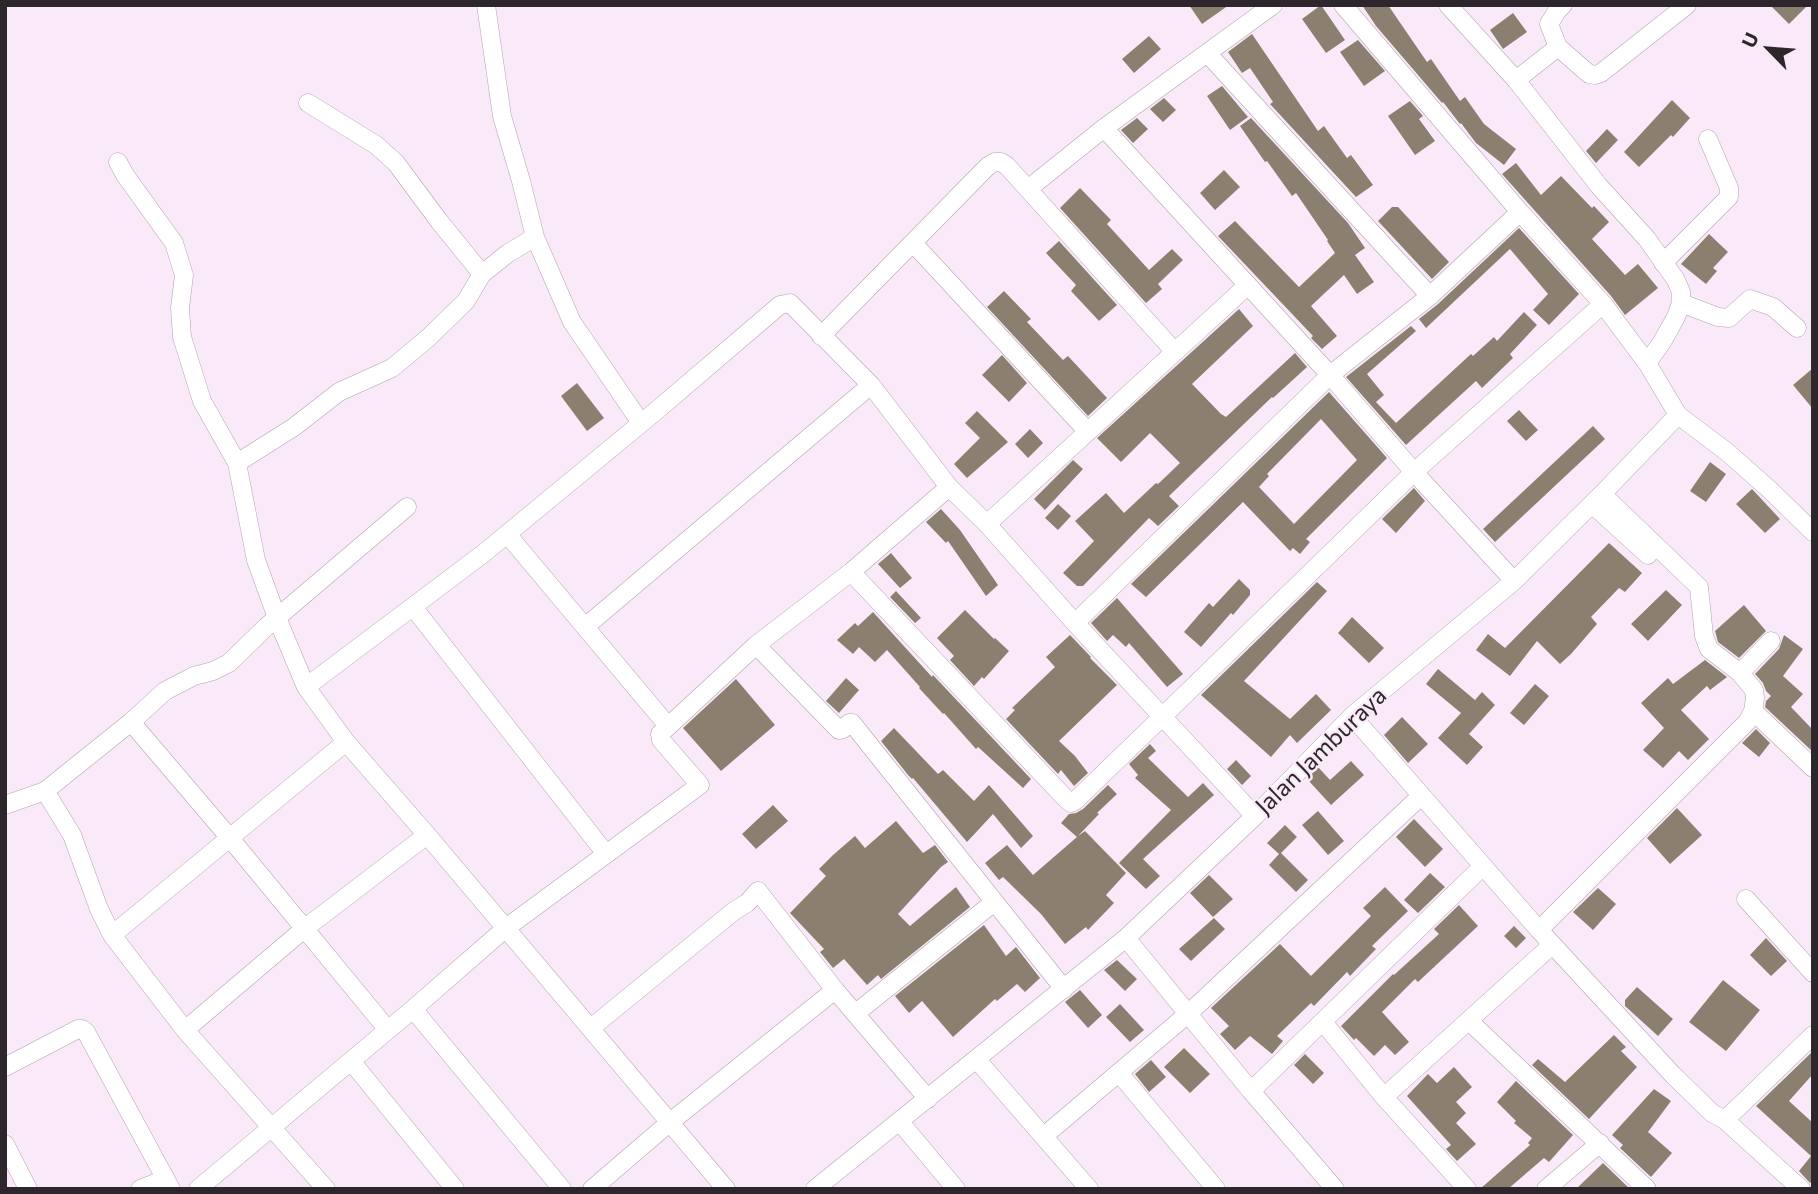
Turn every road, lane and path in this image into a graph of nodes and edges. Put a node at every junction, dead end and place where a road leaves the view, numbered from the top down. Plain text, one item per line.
1 (486, 5) edge
2 (1273, 5) edge
3 (1343, 5) edge
4 (1448, 5) edge
5 (1563, 5) edge
6 (1687, 5) edge
7 (1558, 47) junction
8 (1207, 53) junction
9 (1516, 79) junction
10 (309, 103) dead end
11 (1104, 128) junction
12 (1708, 139) dead end
13 (118, 162) dead end
14 (1028, 189) junction
15 (1520, 212) junction
16 (535, 237) junction
17 (913, 243) junction
18 (1663, 263) junction
19 (482, 274) junction
20 (1248, 285) junction
21 (1430, 296) junction
22 (1681, 303) junction
23 (1603, 304) junction
24 (1797, 328) dead end
25 (821, 336) junction
26 (1175, 352) junction
27 (1647, 363) junction
28 (1331, 375) junction
29 (871, 385) junction
30 (1678, 415) junction
31 (641, 423) junction
32 (1088, 432) junction
33 (237, 463) junction
34 (1414, 472) junction
35 (949, 487) junction
36 (1597, 499) junction
37 (407, 507) dead end
38 (987, 524) junction
39 (1813, 532) edge
40 (507, 534) junction
41 (850, 572) junction
42 (1514, 581) junction
43 (413, 607) junction
44 (277, 618) junction
45 (1075, 623) junction
46 (585, 627) junction
47 (1771, 640) dead end
48 (756, 645) junction
49 (1740, 673) junction
50 (306, 687) junction
51 (1753, 711) junction
52 (1163, 716) junction
53 (1352, 716) junction
54 (131, 722) junction
55 (668, 726) junction
56 (346, 742) junction
57 (1813, 768) edge
58 (45, 791) junction
59 (1421, 796) junction
60 (5, 805) edge
61 (1255, 816) junction
62 (427, 835) junction
63 (229, 837) junction
64 (606, 854) junction
65 (1483, 866) junction
66 (1746, 899) dead end
67 (993, 902) junction
68 (506, 928) junction
69 (304, 929) junction
70 (1539, 930) junction
71 (112, 934) junction
72 (1126, 938) junction
73 (1552, 945) junction
74 (1813, 973) edge
75 (835, 989) junction
76 (1063, 989) junction
77 (413, 1009) junction
78 (856, 1013) junction
79 (1189, 1013) junction
80 (1469, 1021) junction
81 (1323, 1023) junction
82 (591, 1028) junction
83 (186, 1030) junction
84 (388, 1030) junction
85 (1813, 1035) edge
86 (977, 1060) junction
87 (351, 1061) junction
88 (5, 1067) edge
89 (1119, 1073) junction
90 (1251, 1091) junction
91 (1384, 1097) junction
92 (928, 1099) junction
93 (1725, 1120) junction
94 (900, 1122) junction
95 (669, 1123) junction
96 (272, 1126) junction
97 (1044, 1136) junction
98 (1600, 1143) junction
99 (5, 1144) edge
100 (168, 1184) edge
101 (818, 1188) edge
102 (28, 1189) edge
103 (140, 1189) edge
104 (198, 1189) edge
105 (326, 1189) edge
106 (455, 1189) edge
107 (562, 1189) edge
108 (592, 1189) edge
109 (726, 1189) edge
110 (956, 1189) edge
111 (1089, 1189) edge
112 (1216, 1189) edge
113 (1335, 1189) edge
114 (1467, 1189) edge
115 (1546, 1189) edge
116 (1647, 1189) edge
117 (1801, 1189) edge

1 - 16 street
2 - 8 street
3 - 15 street
4 - 9 street
5 - 7 street
6 - 7 street
7 - 9 street
8 - 11 street
8 - 21 street
9 - 18 street
10 - 19 street
11 - 14 street
11 - 20 street
12 - 18 street
13 - 33 street
14 - 17 street
14 - 26 street
15 - 21 street
15 - 23 street
16 - 19 street
16 - 31 street
17 - 25 street
17 - 32 street
18 - 22 street
19 - 33 street
20 - 26 street
20 - 28 street
21 - 28 street
22 - 24 street
22 - 27 street
23 - 27 street
23 - 34 street
25 - 29 street
25 - 31 street
26 - 32 street
27 - 30 street
28 - 34 street
28 - 45 street
29 - 35 street
29 - 46 street
30 - 36 street, Jalan Jamburaya
30 - 39 street
31 - 40 street
32 - 38 street
33 - 44 street
34 - 42 street
34 - 52 street
35 - 38 street
35 - 41 street
36 - 42 street, Jalan Jamburaya
36 - 49 street
37 - 44 street
38 - 45 street
40 - 43 street
40 - 46 street
41 - 48 street
41 - 52 street
42 - 53 street, Jalan Jamburaya
43 - 50 street
43 - 64 street
44 - 50 street
44 - 54 street
45 - 52 street
46 - 55 street
47 - 49 street
48 - 55 street
48 - 67 street
49 - 51 street
50 - 56 street
51 - 57 street
51 - 70 street
52 - 61 street
53 - 59 street
53 - 61 street, Jalan Jamburaya
54 - 58 street
54 - 63 street
55 - 64 street
56 - 62 street
56 - 63 street
58 - 60 street
58 - 71 street
59 - 65 street
59 - 79 street
61 - 72 street, Jalan Jamburaya
62 - 68 street
62 - 69 street
63 - 69 street
63 - 71 street
64 - 68 street
65 - 70 street
65 - 81 street
66 - 74 street
67 - 76 street
67 - 78 street
68 - 77 street
68 - 82 street
69 - 83 street
69 - 84 street
70 - 73 street
71 - 83 street
72 - 76 street, Jalan Jamburaya
72 - 79 street
73 - 80 street
73 - 93 street
75 - 78 street
75 - 82 street
75 - 95 street
76 - 86 street, Jalan Jamburaya
77 - 84 street
77 - 107 street
78 - 92 street
79 - 89 street
79 - 90 street
80 - 91 street
80 - 98 street
81 - 90 street
81 - 91 street
82 - 95 street
83 - 96 street
84 - 87 street
85 - 93 street
86 - 92 street, Jalan Jamburaya
86 - 97 street
87 - 96 street
87 - 106 street
88 - 100 street
89 - 97 street
89 - 112 street
90 - 113 street
91 - 114 street
92 - 94 street, Jalan Jamburaya
93 - 117 street
94 - 101 street, Jalan Jamburaya
94 - 110 street
95 - 108 street
95 - 109 street
96 - 104 street
96 - 105 street
97 - 111 street
98 - 115 street
98 - 116 street
99 - 102 street
100 - 103 street

